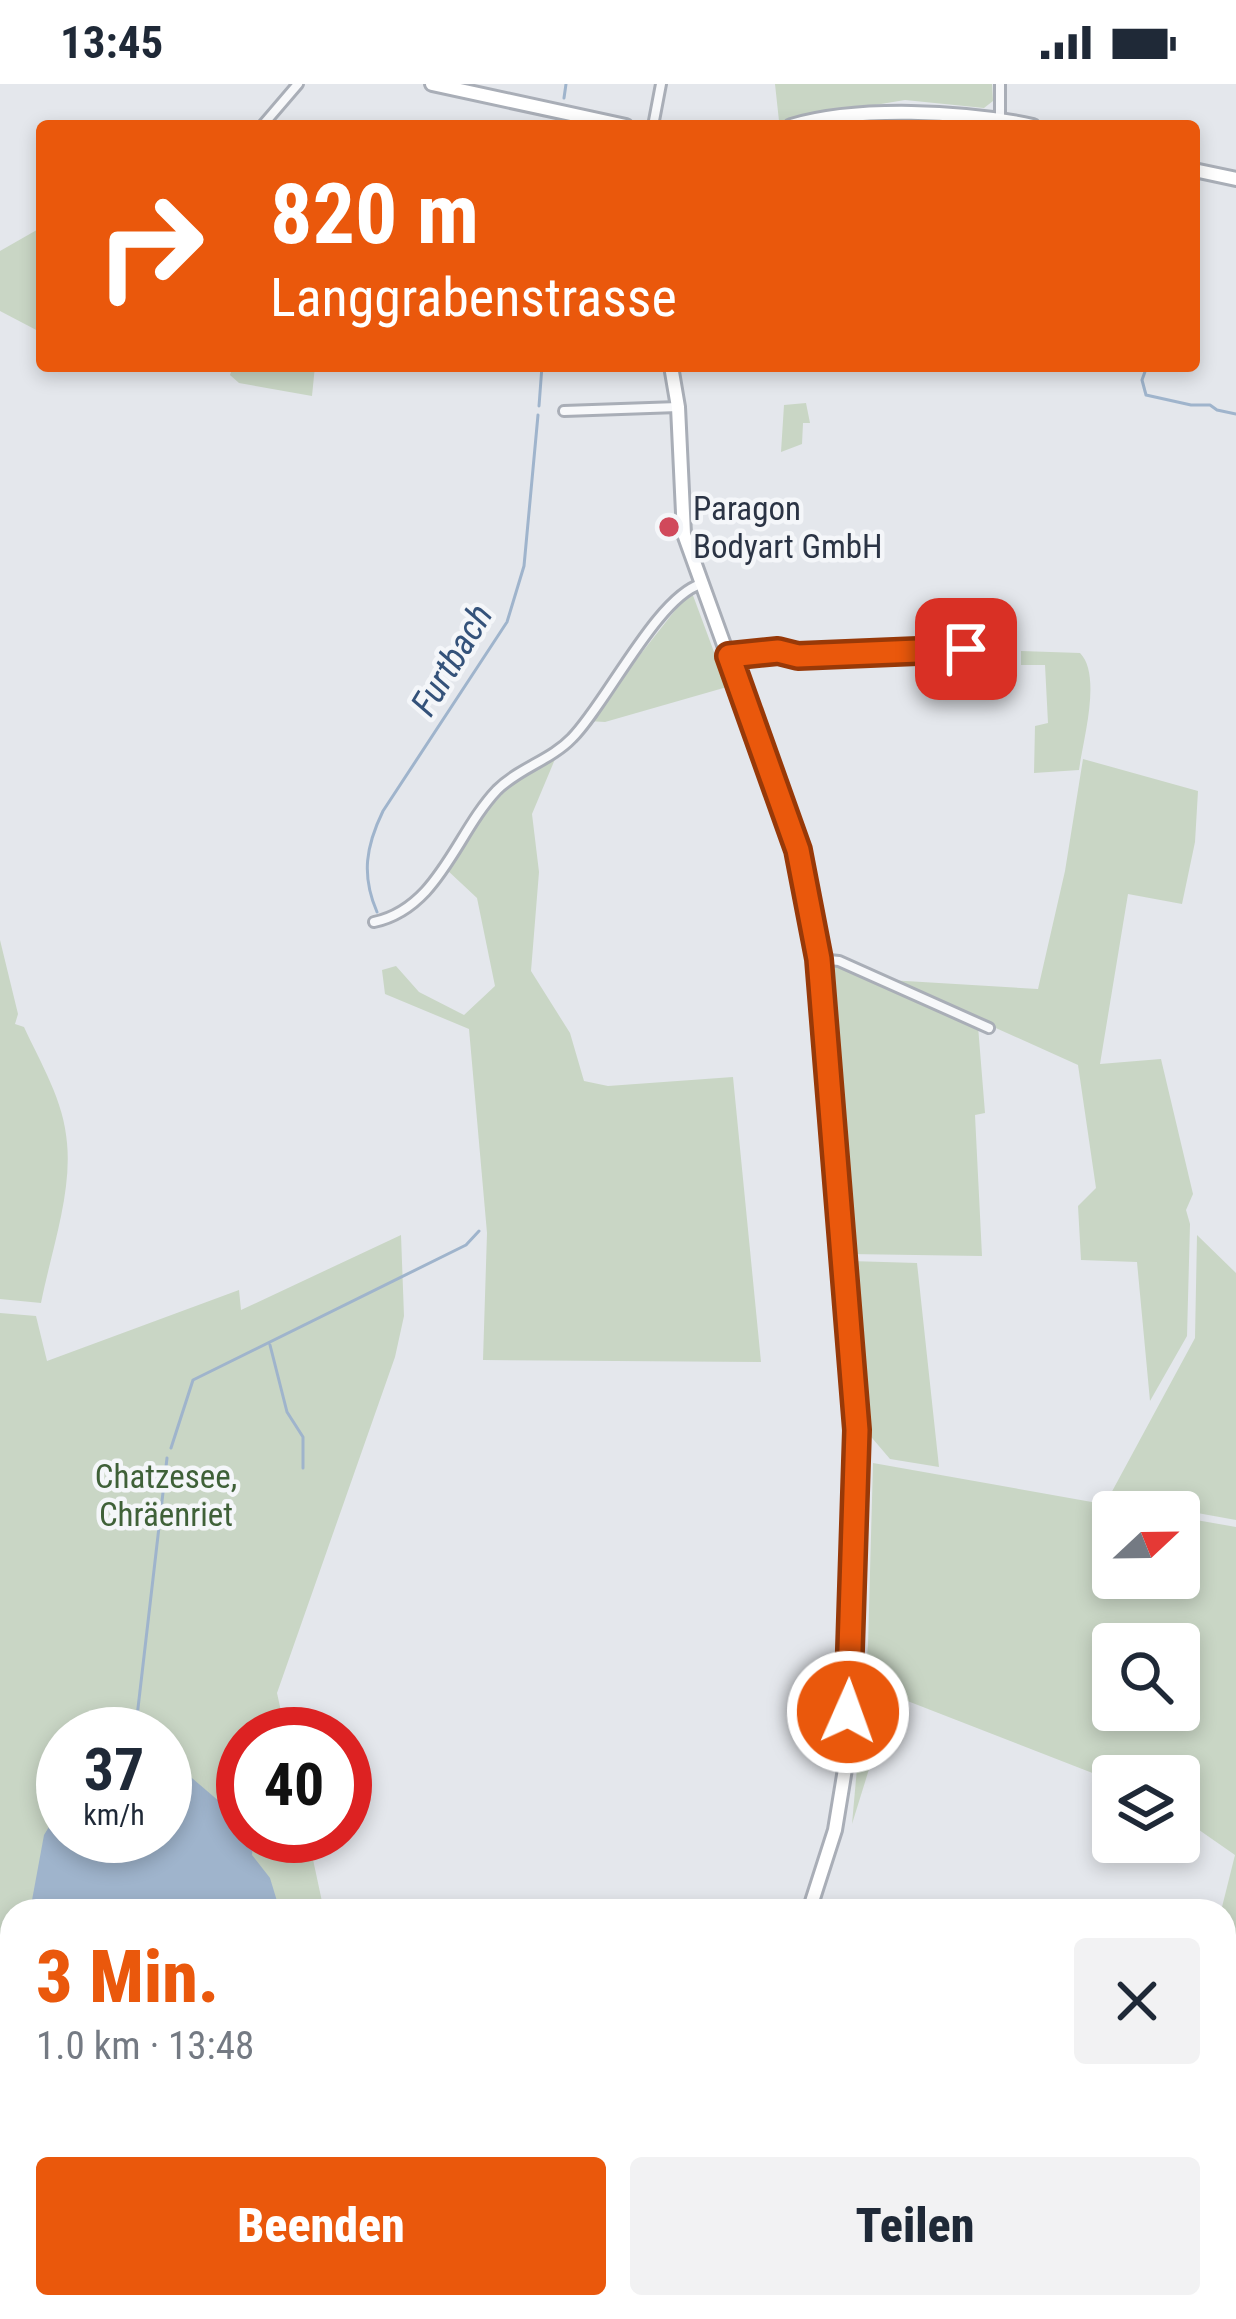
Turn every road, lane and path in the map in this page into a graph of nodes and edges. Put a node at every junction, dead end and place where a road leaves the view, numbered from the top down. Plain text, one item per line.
1 (298, 84) edge
2 (432, 84) edge
3 (661, 84) edge
4 (1000, 84) edge
5 (1000, 119) junction
6 (267, 120) edge
7 (598, 120) edge
8 (654, 120) edge
9 (811, 120) edge
10 (1005, 120) edge
11 (1200, 171) edge
12 (1236, 179) edge
13 (672, 372) edge
14 (678, 407) junction
15 (564, 411) dead end
16 (701, 584) junction
17 (966, 649) dead end
18 (729, 656) junction
19 (374, 922) dead end
20 (819, 959) junction
21 (989, 1028) dead end
22 (813, 1899) edge

1 - 6 street
2 - 7 street
3 - 8 street
4 - 5 street
5 - 9 street
5 - 10 street
11 - 12 street
13 - 14 street
14 - 15 street
14 - 16 street
16 - 18 street
16 - 19 street
17 - 18 street
18 - 20 street
20 - 21 street
20 - 22 street

